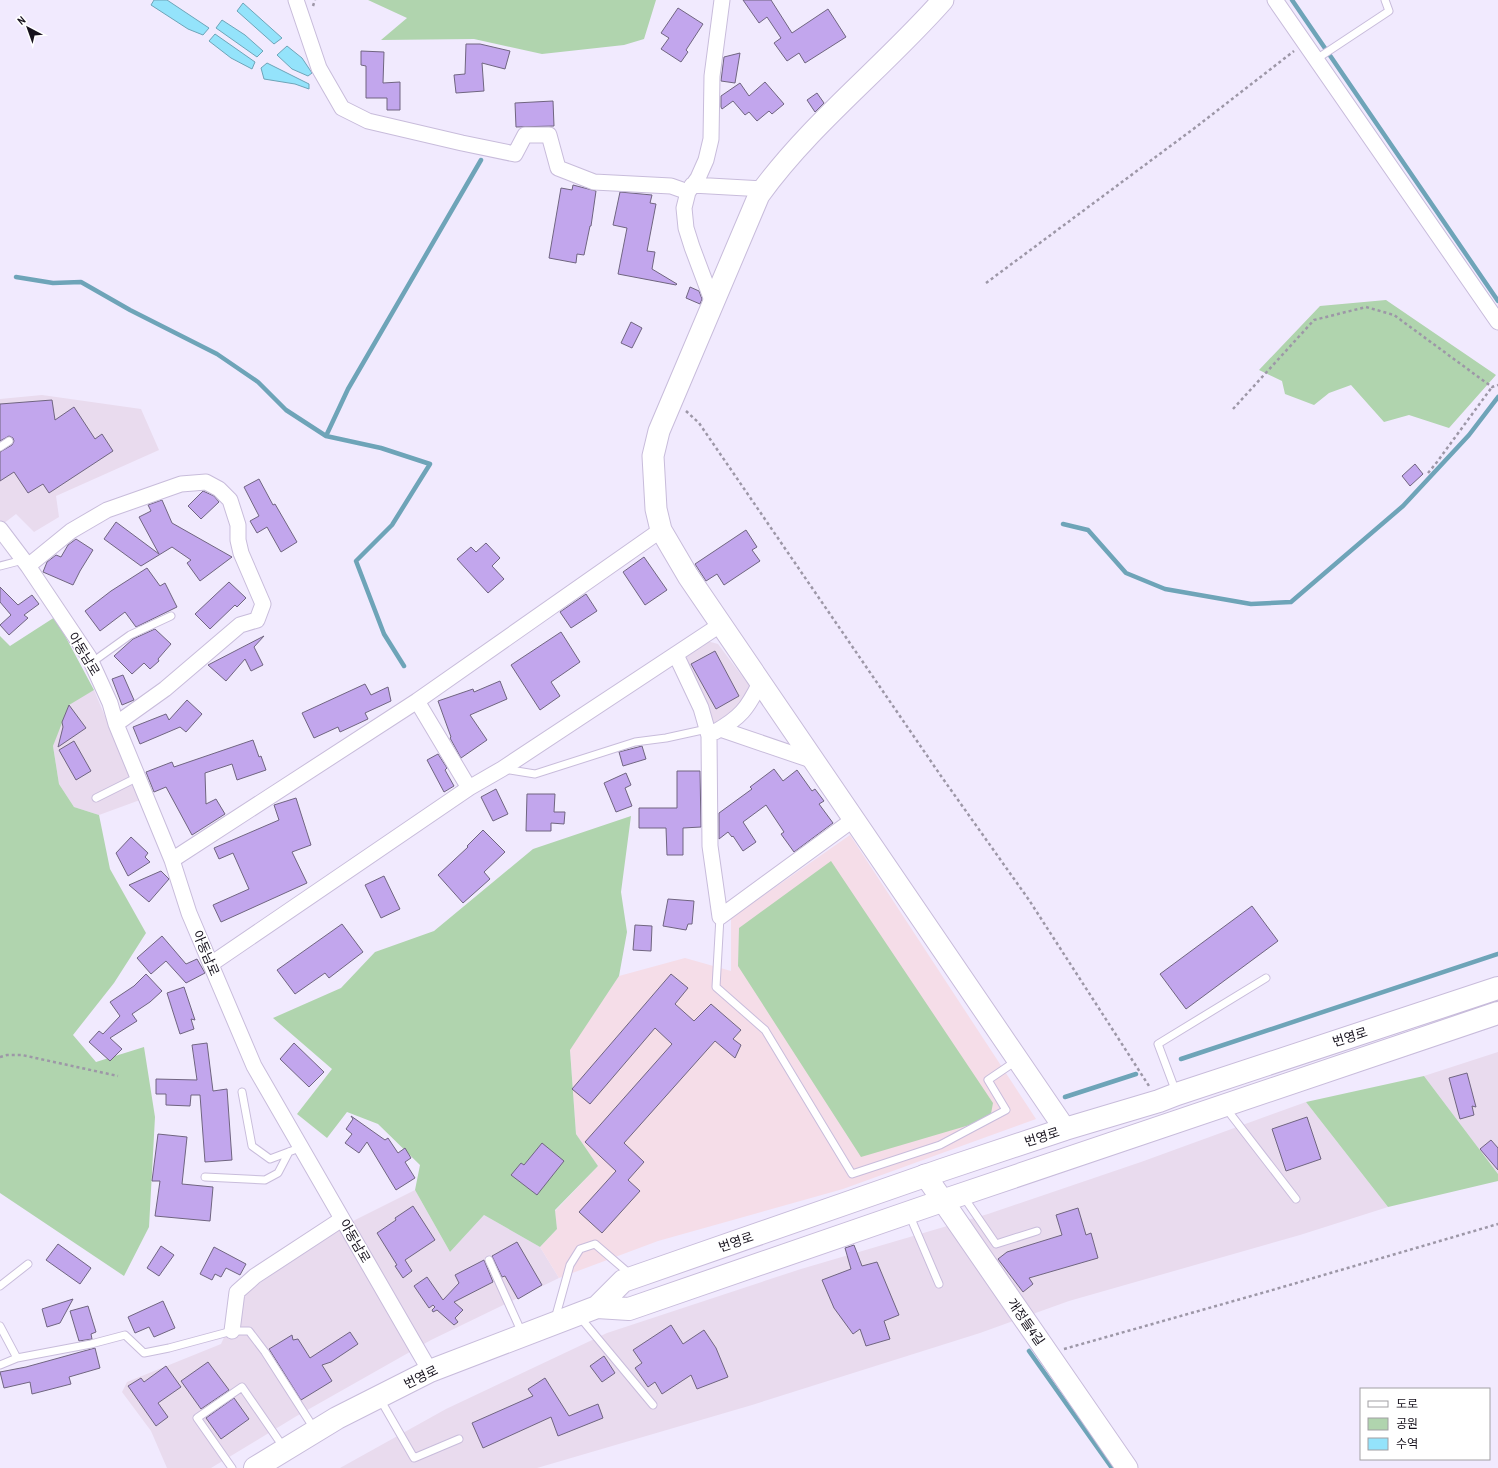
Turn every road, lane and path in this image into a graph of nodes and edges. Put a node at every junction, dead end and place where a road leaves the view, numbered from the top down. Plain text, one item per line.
1 (296, 0) edge
2 (722, 0) edge
3 (943, 0) edge
4 (1275, 0) edge
5 (1385, 0) edge
6 (1304, 43) junction
7 (1319, 58) junction
8 (690, 189) junction
9 (764, 189) junction
10 (986, 283) dead end
11 (713, 303) junction
12 (1498, 322) edge
13 (1498, 385) edge
14 (1492, 387) junction
15 (673, 399) junction
16 (1232, 409) dead end
17 (9, 441) dead end
18 (0, 447) edge
19 (1428, 473) dead end
20 (0, 530) edge
21 (661, 530) junction
22 (25, 563) junction
23 (0, 566) edge
24 (172, 616) dead end
25 (720, 625) junction
26 (676, 655) junction
27 (91, 663) junction
28 (760, 683) junction
29 (417, 701) junction
30 (116, 724) junction
31 (712, 731) junction
32 (814, 761) junction
33 (502, 769) junction
34 (138, 778) junction
35 (469, 788) junction
36 (96, 798) dead end
37 (854, 819) junction
38 (172, 860) junction
39 (720, 917) junction
40 (211, 964) junction
41 (1266, 978) dead end
42 (1498, 988) edge
43 (1498, 1013) edge
44 (0, 1057) edge
45 (1018, 1060) junction
46 (118, 1076) dead end
47 (242, 1092) dead end
48 (1168, 1098) junction
49 (1223, 1106) junction
50 (1065, 1129) junction
51 (295, 1150) junction
52 (925, 1175) junction
53 (205, 1177) dead end
54 (952, 1197) junction
55 (1296, 1199) dead end
56 (908, 1212) junction
57 (342, 1219) junction
58 (1498, 1224) edge
59 (1037, 1231) dead end
60 (489, 1260) dead end
61 (28, 1264) dead end
62 (633, 1277) junction
63 (939, 1284) dead end
64 (0, 1286) edge
65 (587, 1310) junction
66 (554, 1323) junction
67 (0, 1326) edge
68 (232, 1331) junction
69 (523, 1335) junction
70 (1048, 1353) junction
71 (17, 1358) junction
72 (0, 1365) edge
73 (430, 1371) junction
74 (379, 1397) junction
75 (653, 1406) dead end
76 (315, 1431) junction
77 (459, 1439) dead end
78 (285, 1450) junction
79 (232, 1468) edge
80 (255, 1468) edge
81 (1126, 1468) edge

1 - 8 street
2 - 8 street
3 - 9 street
4 - 6 street
5 - 7 lane
6 - 7 street
6 - 10 path
7 - 12 street
8 - 9 street
8 - 11 street
9 - 11 street
11 - 15 street
13 - 14 path
14 - 16 path
14 - 19 path
15 - 21 street
15 - 48 path
17 - 18 lane
20 - 22 street, 아동남로
21 - 25 street
21 - 29 street
22 - 23 lane
22 - 27 street, 아동남로
22 - 30 street
24 - 27 lane
25 - 26 street
25 - 28 street
26 - 31 street
26 - 33 street
27 - 30 street, 아동남로
28 - 31 street
28 - 32 street
29 - 35 street
29 - 38 street
30 - 34 street, 아동남로
31 - 32 street
31 - 33 lane
31 - 39 street
32 - 37 street
33 - 35 street
34 - 36 lane
34 - 38 street, 아동남로
35 - 40 street
37 - 39 street
37 - 45 street
38 - 40 street, 아동남로
39 - 45 lane
40 - 51 street, 아동남로
41 - 48 lane
42 - 48 main road, 번영로
43 - 49 main road, 번영로
44 - 46 path
45 - 50 street
47 - 51 lane
48 - 50 main road, 번영로
49 - 54 main road, 번영로
49 - 55 lane
50 - 52 main road, 번영로
51 - 53 lane
51 - 57 street, 아동남로
52 - 54 street, 개정들4길
52 - 62 main road, 번영로
54 - 56 main road, 번영로
54 - 59 lane
54 - 70 street, 개정들4길
56 - 63 lane
56 - 65 main road, 번영로
57 - 68 street
57 - 73 street, 아동남로
58 - 70 path
60 - 69 lane
61 - 64 lane
62 - 65 main road, 번영로
62 - 66 lane
65 - 66 main road, 번영로
65 - 75 lane
66 - 69 main road, 번영로
67 - 71 lane
68 - 71 lane
68 - 76 lane
69 - 73 main road, 번영로
70 - 81 street, 개정들4길
71 - 72 lane
73 - 74 main road, 번영로
74 - 76 main road, 번영로
74 - 77 lane
76 - 78 main road, 번영로
78 - 79 lane
78 - 80 main road, 번영로

